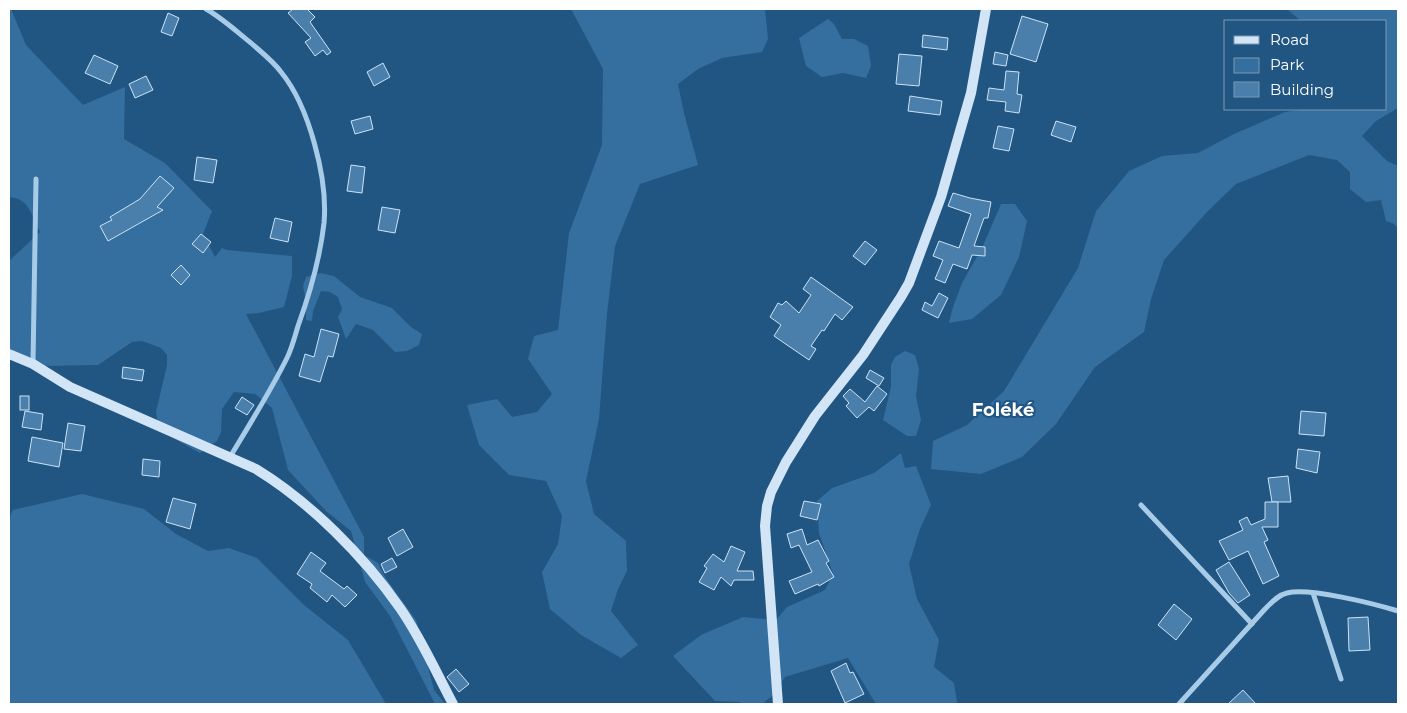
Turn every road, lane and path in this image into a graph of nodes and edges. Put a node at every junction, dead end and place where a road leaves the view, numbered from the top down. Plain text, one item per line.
1 (206, 9) edge
2 (986, 9) edge
3 (36, 179) dead end
4 (9, 354) edge
5 (33, 364) junction
6 (230, 457) junction
7 (1141, 506) dead end
8 (1313, 593) junction
9 (1398, 611) edge
10 (1252, 624) junction
11 (1341, 679) dead end
12 (453, 704) edge
13 (778, 704) edge
14 (1179, 704) edge

1 - 6 street
2 - 13 street
3 - 5 street
4 - 5 street
5 - 6 street
6 - 12 street
7 - 10 street
8 - 9 street
8 - 10 street
8 - 11 street
10 - 14 street

